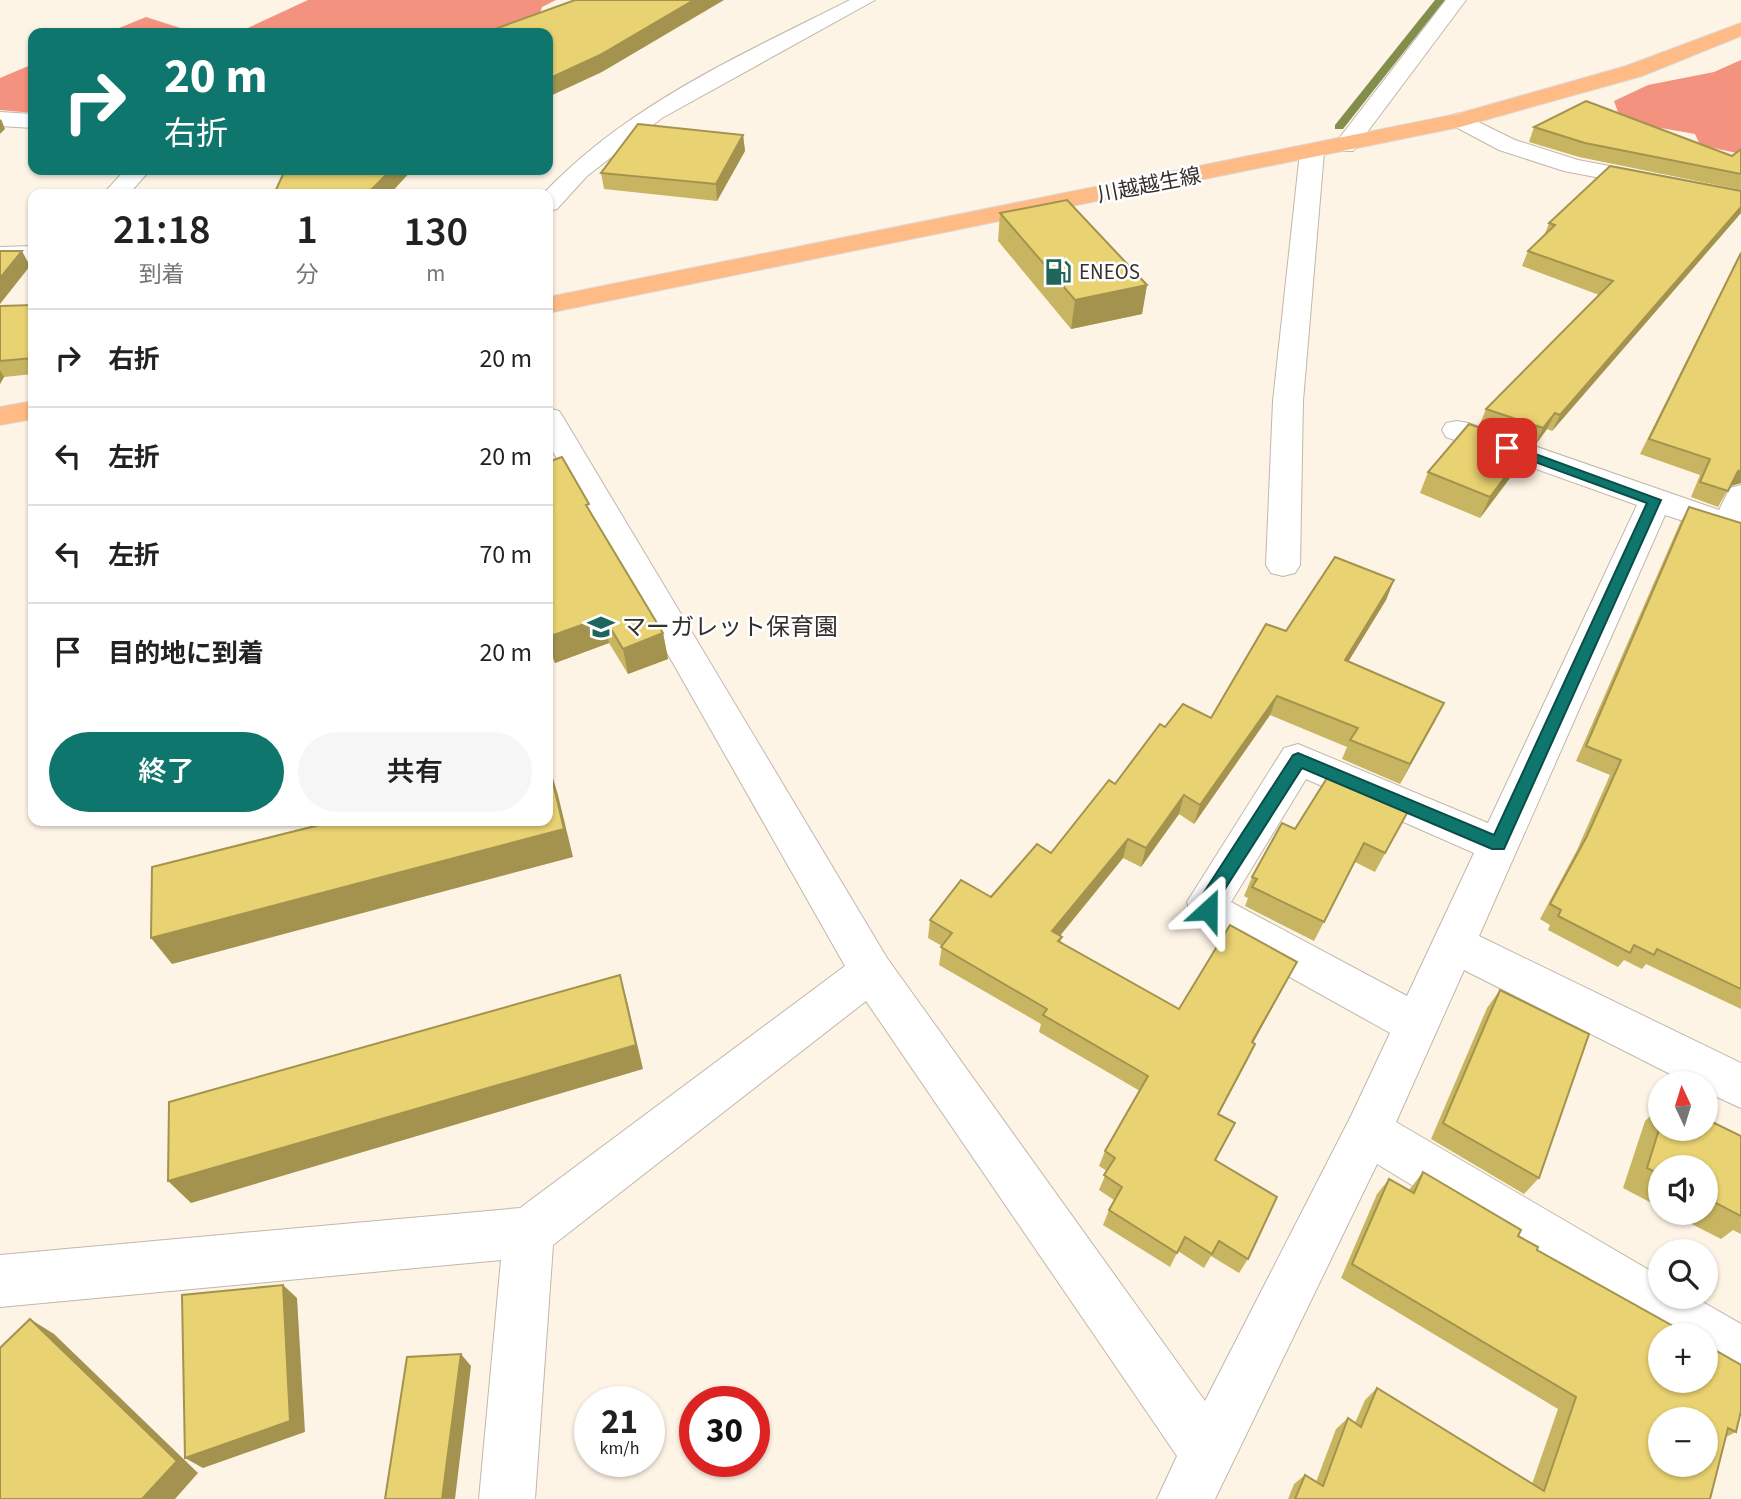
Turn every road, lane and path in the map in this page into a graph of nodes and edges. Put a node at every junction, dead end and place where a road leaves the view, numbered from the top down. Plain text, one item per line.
1 (865, 0) edge
2 (1456, 0) edge
3 (1741, 29) edge
4 (0, 118) edge
5 (1460, 120) junction
6 (28, 121) edge
7 (1345, 145) junction
8 (1312, 152) junction
9 (133, 175) edge
10 (120, 189) edge
11 (553, 198) edge
12 (1741, 198) edge
13 (28, 254) edge
14 (0, 255) edge
15 (553, 305) edge
16 (28, 411) edge
17 (0, 416) edge
18 (553, 426) edge
19 (1457, 430) dead end
20 (1655, 500) junction
21 (1737, 516) edge
22 (1283, 565) dead end
23 (1498, 845) junction
24 (1454, 944) junction
25 (871, 972) junction
26 (1416, 1024) junction
27 (1741, 1086) edge
28 (1368, 1132) junction
29 (529, 1232) junction
30 (9, 1288) edge
31 (1741, 1354) edge
32 (1207, 1452) junction
33 (507, 1499) edge
34 (1185, 1499) edge

1 - 11 street
2 - 7 street
3 - 5 main road, 川越越生線
4 - 6 street
5 - 7 main road, 川越越生線
5 - 12 street
7 - 8 main road, 川越越生線
8 - 15 main road, 川越越生線
8 - 22 street
9 - 10 street
13 - 14 street
16 - 17 main road
18 - 25 street
19 - 20 street
20 - 21 street
20 - 23 street
23 - 24 street
23 - 26 street
24 - 26 street
24 - 27 street
25 - 29 street
25 - 32 street
26 - 28 street
28 - 31 street
28 - 32 street
29 - 30 street
29 - 33 street
32 - 34 street

